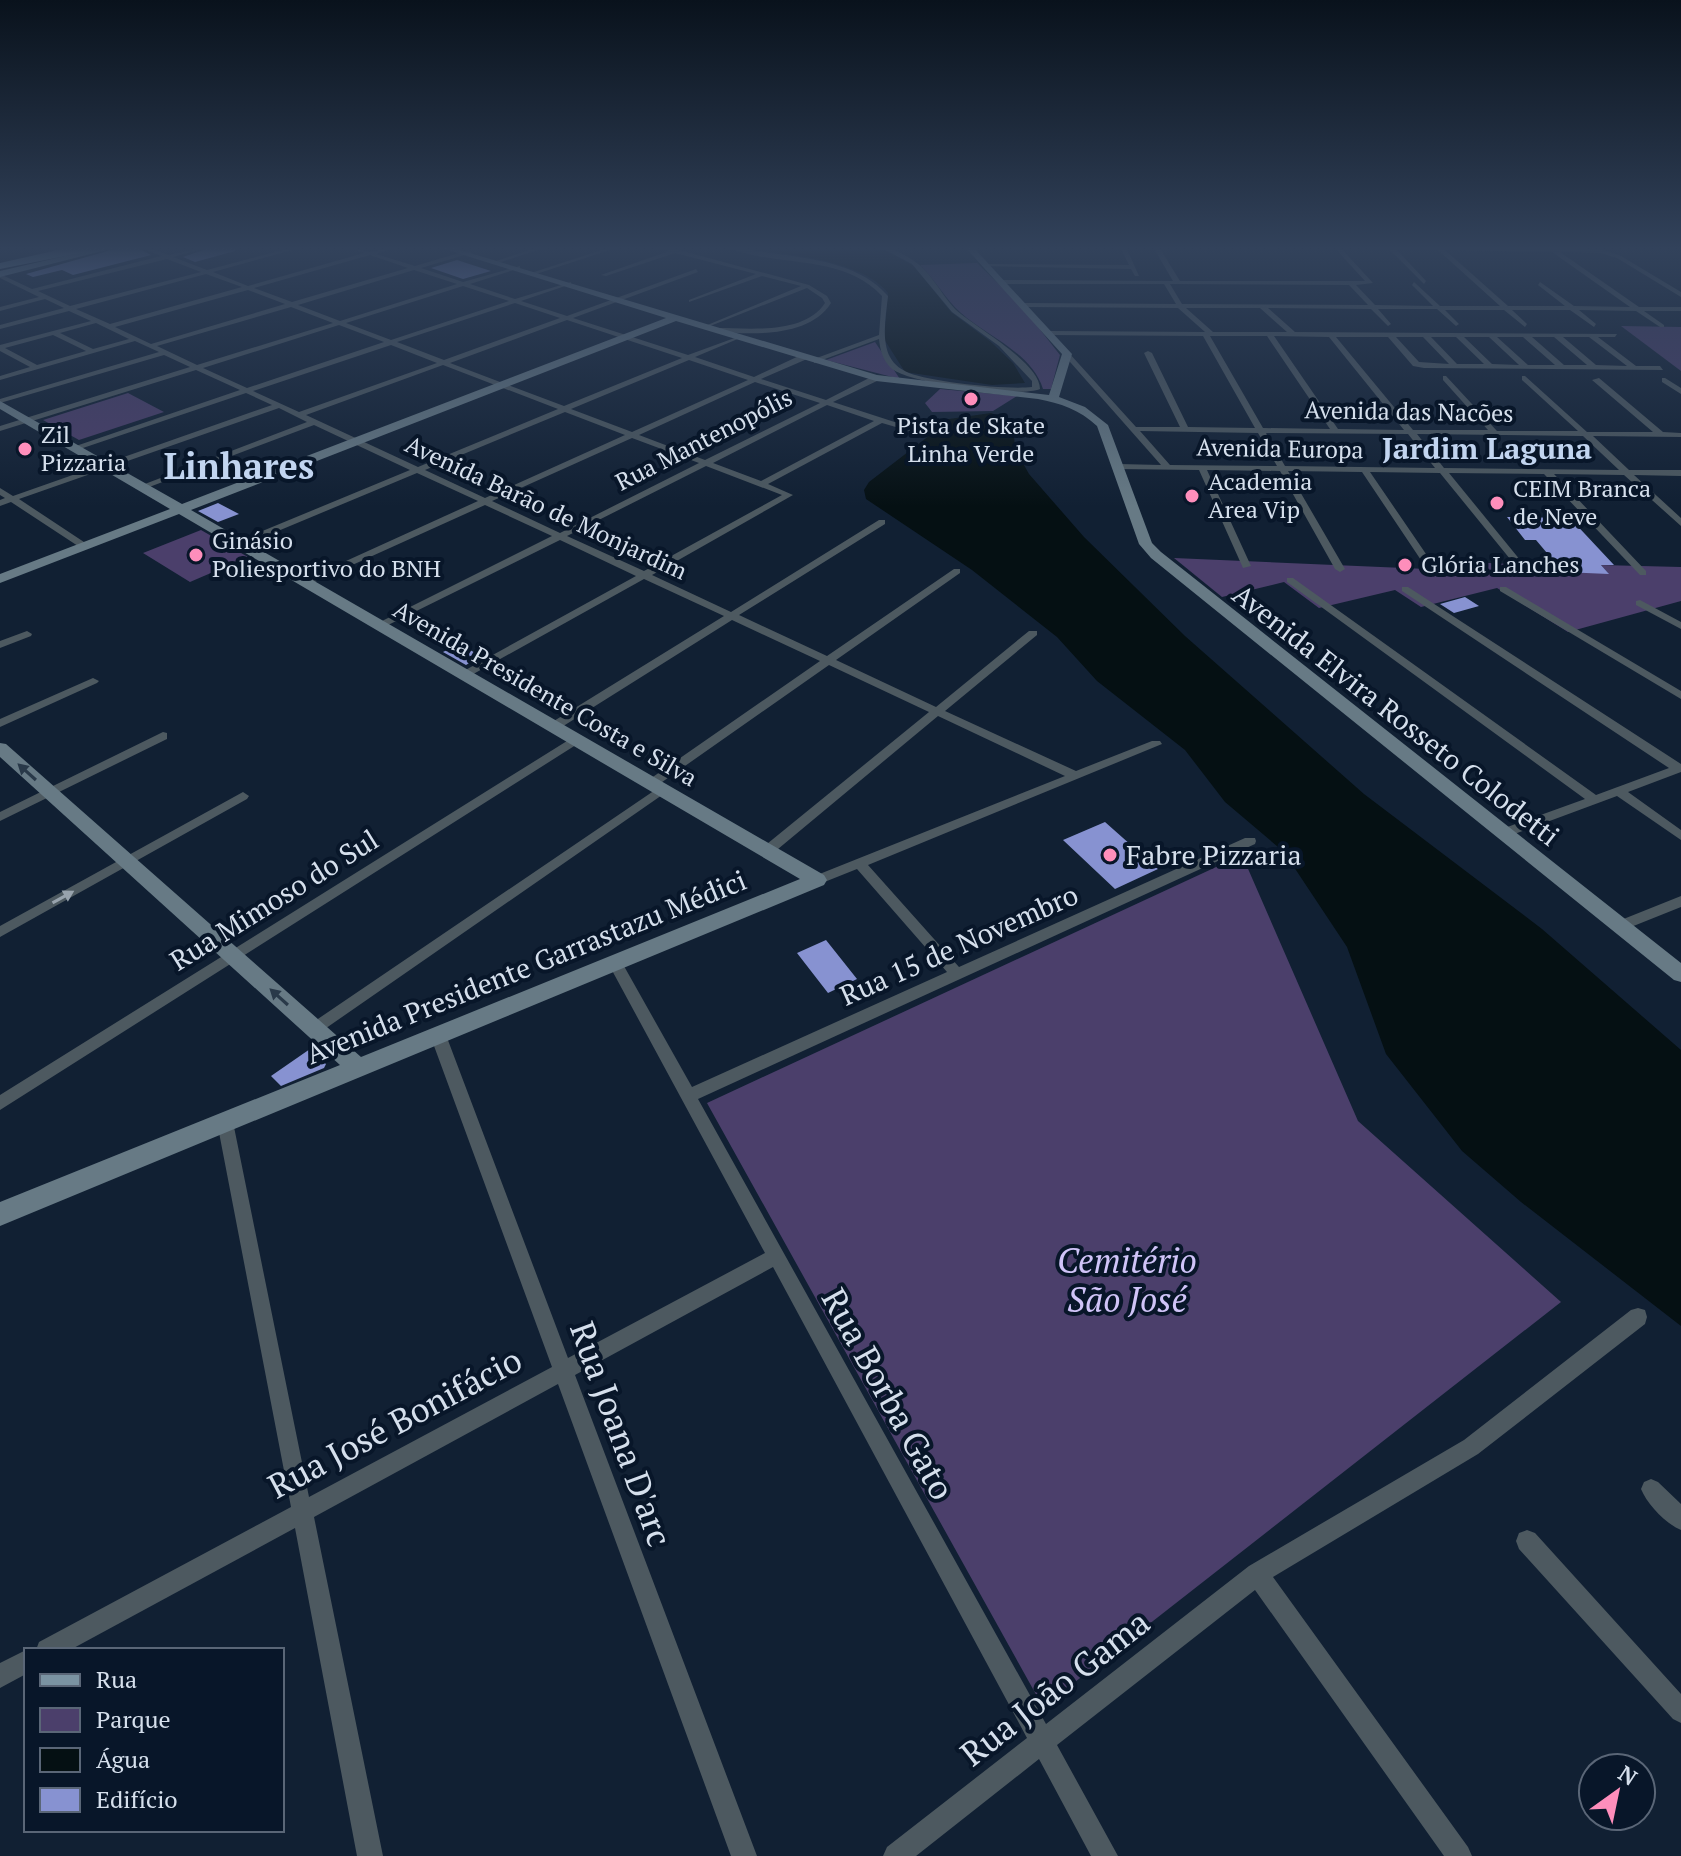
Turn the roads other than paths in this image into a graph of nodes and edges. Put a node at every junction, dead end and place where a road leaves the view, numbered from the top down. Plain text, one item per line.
1 (1049, 333) edge
2 (52, 334) edge
3 (55, 334) edge
4 (123, 334) edge
5 (193, 334) edge
6 (305, 334) edge
7 (368, 334) edge
8 (416, 334) edge
9 (524, 334) edge
10 (615, 334) edge
11 (634, 334) edge
12 (727, 334) edge
13 (879, 334) edge
14 (985, 334) edge
15 (1178, 334) edge
16 (1208, 334) junction
17 (1269, 334) junction
18 (1424, 334) junction
19 (1457, 334) junction
20 (1490, 334) junction
21 (1524, 334) junction
22 (1294, 335) joint
23 (1331, 335) junction
24 (1358, 335) joint
25 (1390, 335) junction
26 (1556, 335) junction
27 (1591, 335) junction
28 (1615, 335) dead end
29 (625, 337) junction
30 (738, 337) junction
31 (879, 337) junction
32 (135, 339) junction
33 (391, 342) junction
34 (151, 346) junction
35 (0, 348) edge
36 (92, 351) junction
37 (164, 353) junction
38 (1148, 353) dead end
39 (1067, 354) junction
40 (804, 357) junction
41 (688, 358) junction
42 (817, 361) junction
43 (444, 363) junction
44 (36, 367) junction
45 (196, 367) junction
46 (1456, 367) junction
47 (1491, 367) junction
48 (1526, 367) junction
49 (1562, 367) junction
50 (1595, 368) junction
51 (1634, 368) junction
52 (1660, 368) dead end
53 (0, 378) edge
54 (876, 378) junction
55 (1446, 378) dead end
56 (1525, 378) dead end
57 (754, 379) junction
58 (1596, 380) dead end
59 (1665, 380) dead end
60 (502, 385) junction
61 (246, 391) junction
62 (1681, 392) edge
63 (1053, 398) junction
64 (0, 403) edge
65 (827, 403) junction
66 (278, 406) junction
67 (565, 409) junction
68 (299, 415) junction
69 (27, 420) junction
70 (880, 421) junction
71 (314, 422) junction
72 (0, 429) edge
73 (1136, 429) junction
74 (910, 430) dead end
75 (1185, 430) junction
76 (1261, 431) junction
77 (1336, 432) junction
78 (1411, 432) junction
79 (1495, 433) junction
80 (1585, 434) junction
81 (632, 435) junction
82 (1661, 435) junction
83 (1681, 435) edge
84 (355, 441) junction
85 (74, 448) junction
86 (707, 463) junction
87 (105, 466) junction
88 (1118, 467) junction
89 (1168, 468) junction
90 (1202, 468) junction
91 (1283, 469) junction
92 (1364, 469) junction
93 (418, 470) junction
94 (1442, 470) junction
95 (1546, 471) junction
96 (1626, 472) junction
97 (1681, 473) edge
98 (762, 484) junction
99 (141, 487) junction
100 (0, 491) edge
101 (11, 499) junction
102 (485, 501) junction
103 (0, 503) edge
104 (180, 510) junction
105 (882, 522) dead end
106 (1681, 523) edge
107 (560, 536) junction
108 (239, 544) junction
109 (84, 546) junction
110 (1246, 566) dead end
111 (1522, 568) dead end
112 (1340, 569) dead end
113 (957, 571) dead end
114 (1434, 573) dead end
115 (1643, 573) dead end
116 (644, 575) junction
117 (0, 579) edge
118 (1290, 580) dead end
119 (305, 583) junction
120 (1405, 589) dead end
121 (1503, 589) dead end
122 (1640, 603) dead end
123 (732, 616) junction
124 (380, 626) junction
125 (1681, 626) edge
126 (1033, 633) dead end
127 (27, 634) dead end
128 (0, 645) edge
129 (828, 661) junction
130 (464, 675) junction
131 (93, 681) dead end
132 (1681, 696) edge
133 (937, 712) junction
134 (0, 723) edge
135 (553, 727) junction
136 (163, 736) dead end
137 (575, 740) junction
138 (1156, 744) dead end
139 (0, 748) edge
140 (1680, 768) edge
141 (1076, 776) junction
142 (656, 787) junction
143 (1618, 791) junction
144 (50, 793) junction
145 (243, 796) dead end
146 (1595, 800) junction
147 (0, 817) edge
148 (1504, 833) junction
149 (1681, 836) edge
150 (1250, 841) dead end
151 (767, 851) junction
152 (126, 862) junction
153 (859, 863) junction
154 (817, 880) junction
155 (1681, 901) edge
156 (1621, 926) junction
157 (0, 932) edge
158 (233, 956) junction
159 (615, 963) junction
160 (957, 974) junction
161 (1681, 974) edge
162 (314, 1029) junction
163 (438, 1035) junction
164 (358, 1068) junction
165 (689, 1096) junction
166 (0, 1103) edge
167 (225, 1122) junction
168 (0, 1214) edge
169 (776, 1256) junction
170 (1638, 1317) dead end
171 (563, 1371) junction
172 (1651, 1489) dead end
173 (302, 1512) junction
174 (1681, 1519) edge
175 (1527, 1541) dead end
176 (1257, 1574) junction
177 (51, 1648) edge
178 (24, 1662) edge
179 (0, 1676) edge
180 (1681, 1711) edge
181 (1042, 1742) junction
182 (370, 1856) edge
183 (744, 1856) edge
184 (896, 1856) edge
185 (1105, 1856) edge
186 (1459, 1856) edge

1 - 39 main road
2 - 35 street
3 - 36 street
4 - 32 street, Avenida Barão de Monjardim
5 - 34 street
6 - 45 street
7 - 33 street
8 - 33 street
9 - 43 street
10 - 29 street
11 - 29 main road
12 - 30 main road, Avenida Elvira Rosseto Colodetti
13 - 31 street
14 - 31 street
15 - 16 street
16 - 17 street
16 - 76 street
17 - 22 street
17 - 77 street
18 - 19 street
18 - 25 street
18 - 46 street
19 - 20 street
19 - 47 street
20 - 21 street
20 - 48 street
21 - 26 street
21 - 49 street
22 - 23 street
23 - 24 street
23 - 78 street
24 - 25 street
25 - 46 street
26 - 27 street
26 - 50 street
27 - 28 street
27 - 51 street
29 - 41 street
29 - 60 main road
30 - 40 main road, Avenida Elvira Rosseto Colodetti
30 - 41 street
31 - 42 street
32 - 34 street, Avenida Barão de Monjardim
32 - 36 street
33 - 43 street
33 - 61 street
34 - 37 street, Avenida Barão de Monjardim
35 - 44 street
36 - 44 street
37 - 45 street, Avenida Barão de Monjardim
37 - 64 street
38 - 75 street
39 - 63 main road
39 - 73 street
40 - 42 main road, Avenida Elvira Rosseto Colodetti
40 - 57 street
41 - 57 street
41 - 67 street
42 - 54 main road, Avenida Elvira Rosseto Colodetti
43 - 60 street
43 - 68 street
44 - 53 street
45 - 61 street, Avenida Barão de Monjardim
45 - 69 street
46 - 47 street
47 - 48 street
48 - 49 street
49 - 50 street
50 - 51 street
51 - 52 street
54 - 63 main road, Avenida Elvira Rosseto Colodetti
54 - 65 street, Rua Mantenopólis
55 - 79 street
56 - 80 street
57 - 65 street
57 - 81 street
58 - 82 street
59 - 62 street
60 - 67 street
60 - 84 main road
61 - 66 street, Avenida Barão de Monjardim
61 - 85 street
63 - 88 main road, Avenida Elvira Rosseto Colodetti
64 - 69 main road, Avenida Presidente Costa e Silva
65 - 70 street
65 - 86 street, Rua Mantenopólis
66 - 68 street, Avenida Barão de Monjardim
66 - 87 street
67 - 81 street
67 - 93 street
68 - 71 street, Avenida Barão de Monjardim
69 - 72 street
69 - 85 main road, Avenida Presidente Costa e Silva
70 - 74 street
70 - 98 street
71 - 84 street, Avenida Barão de Monjardim
71 - 99 street
73 - 75 street, Avenida das Nacões
73 - 89 street
75 - 76 street, Avenida das Nacões
76 - 77 street, Avenida das Nacões
76 - 91 street
77 - 78 street, Avenida das Nacões
78 - 79 street, Avenida das Nacões
78 - 94 street
79 - 80 street, Avenida das Nacões
80 - 82 street, Avenida das Nacões
80 - 96 street
81 - 86 street
81 - 102 street
82 - 83 street, Avenida das Nacões
84 - 93 street, Avenida Barão de Monjardim
84 - 104 main road
85 - 87 main road, Avenida Presidente Costa e Silva
86 - 98 street
86 - 107 street, Rua Mantenopólis
87 - 99 main road, Avenida Presidente Costa e Silva
87 - 101 street
88 - 89 street, Avenida Europa
88 - 148 main road, Avenida Elvira Rosseto Colodetti
89 - 90 street, Avenida Europa
90 - 91 street, Avenida Europa
90 - 110 street
91 - 92 street, Avenida Europa
91 - 112 street
92 - 94 street, Avenida Europa
92 - 114 street
93 - 102 street, Avenida Barão de Monjardim
93 - 108 street
94 - 95 street, Avenida Europa
94 - 111 street
95 - 96 street, Avenida Europa
95 - 115 street
96 - 97 street, Avenida Europa
96 - 106 street
98 - 116 street
99 - 104 main road, Avenida Presidente Costa e Silva
100 - 101 street
101 - 103 street
101 - 109 street
102 - 107 street, Avenida Barão de Monjardim
102 - 119 street
104 - 108 main road, Avenida Presidente Costa e Silva
104 - 109 main road
105 - 123 street
107 - 116 street, Avenida Barão de Monjardim
107 - 124 street, Rua Mantenopólis
108 - 119 main road, Avenida Presidente Costa e Silva
109 - 117 main road
113 - 129 street
116 - 123 street, Avenida Barão de Monjardim
116 - 130 street
118 - 146 street
119 - 124 main road, Avenida Presidente Costa e Silva
120 - 140 street
121 - 132 street
122 - 125 street
123 - 129 street, Avenida Barão de Monjardim
123 - 135 street
124 - 130 main road, Avenida Presidente Costa e Silva
126 - 133 street
127 - 128 street
129 - 133 street, Avenida Barão de Monjardim
129 - 142 street
130 - 135 main road, Avenida Presidente Costa e Silva
131 - 134 street
133 - 141 street, Avenida Barão de Monjardim
133 - 151 street
135 - 137 main road, Avenida Presidente Costa e Silva
136 - 144 street
137 - 142 main road, Avenida Presidente Costa e Silva
137 - 158 street, Rua Mimoso do Sul
138 - 141 street, Avenida Presidente Garrastazu Médici
144 -> 139 main road
140 - 143 street
141 - 153 street, Avenida Presidente Garrastazu Médici
142 - 151 main road, Avenida Presidente Costa e Silva
142 - 162 street
143 - 146 street
143 - 149 street
144 - 147 street
144 - 152 main road
145 - 152 street
146 - 148 street
148 - 156 main road, Avenida Elvira Rosseto Colodetti
150 - 160 street, Rua 15 de Novembro
151 - 154 main road, Avenida Presidente Costa e Silva
157 -> 152 street
152 - 158 main road
153 - 154 street, Avenida Presidente Garrastazu Médici
153 - 160 street
154 - 159 main road, Avenida Presidente Garrastazu Médici
155 - 156 street
156 - 161 main road, Avenida Elvira Rosseto Colodetti
162 -> 158 main road
158 - 166 street, Rua Mimoso do Sul
159 - 163 main road, Avenida Presidente Garrastazu Médici
159 - 165 street, Rua Borba Gato
160 - 165 street, Rua 15 de Novembro
162 - 164 main road
163 - 164 main road, Avenida Presidente Garrastazu Médici
163 - 171 street, Rua Joana D'arc
164 - 167 main road, Avenida Presidente Garrastazu Médici
165 - 169 street, Rua Borba Gato
167 - 168 main road, Avenida Presidente Garrastazu Médici
167 - 173 street
169 - 171 street, Rua José Bonifácio
169 - 181 street, Rua Borba Gato
170 - 176 street, Rua João Gama
171 - 173 street, Rua José Bonifácio
171 - 183 street, Rua Joana D'arc
172 - 174 street
173 - 177 street, Rua José Bonifácio
173 - 182 street
175 - 180 street
176 - 181 street, Rua João Gama
176 - 186 street
178 - 179 street
181 - 184 street, Rua João Gama
181 - 185 street, Rua Borba Gato

